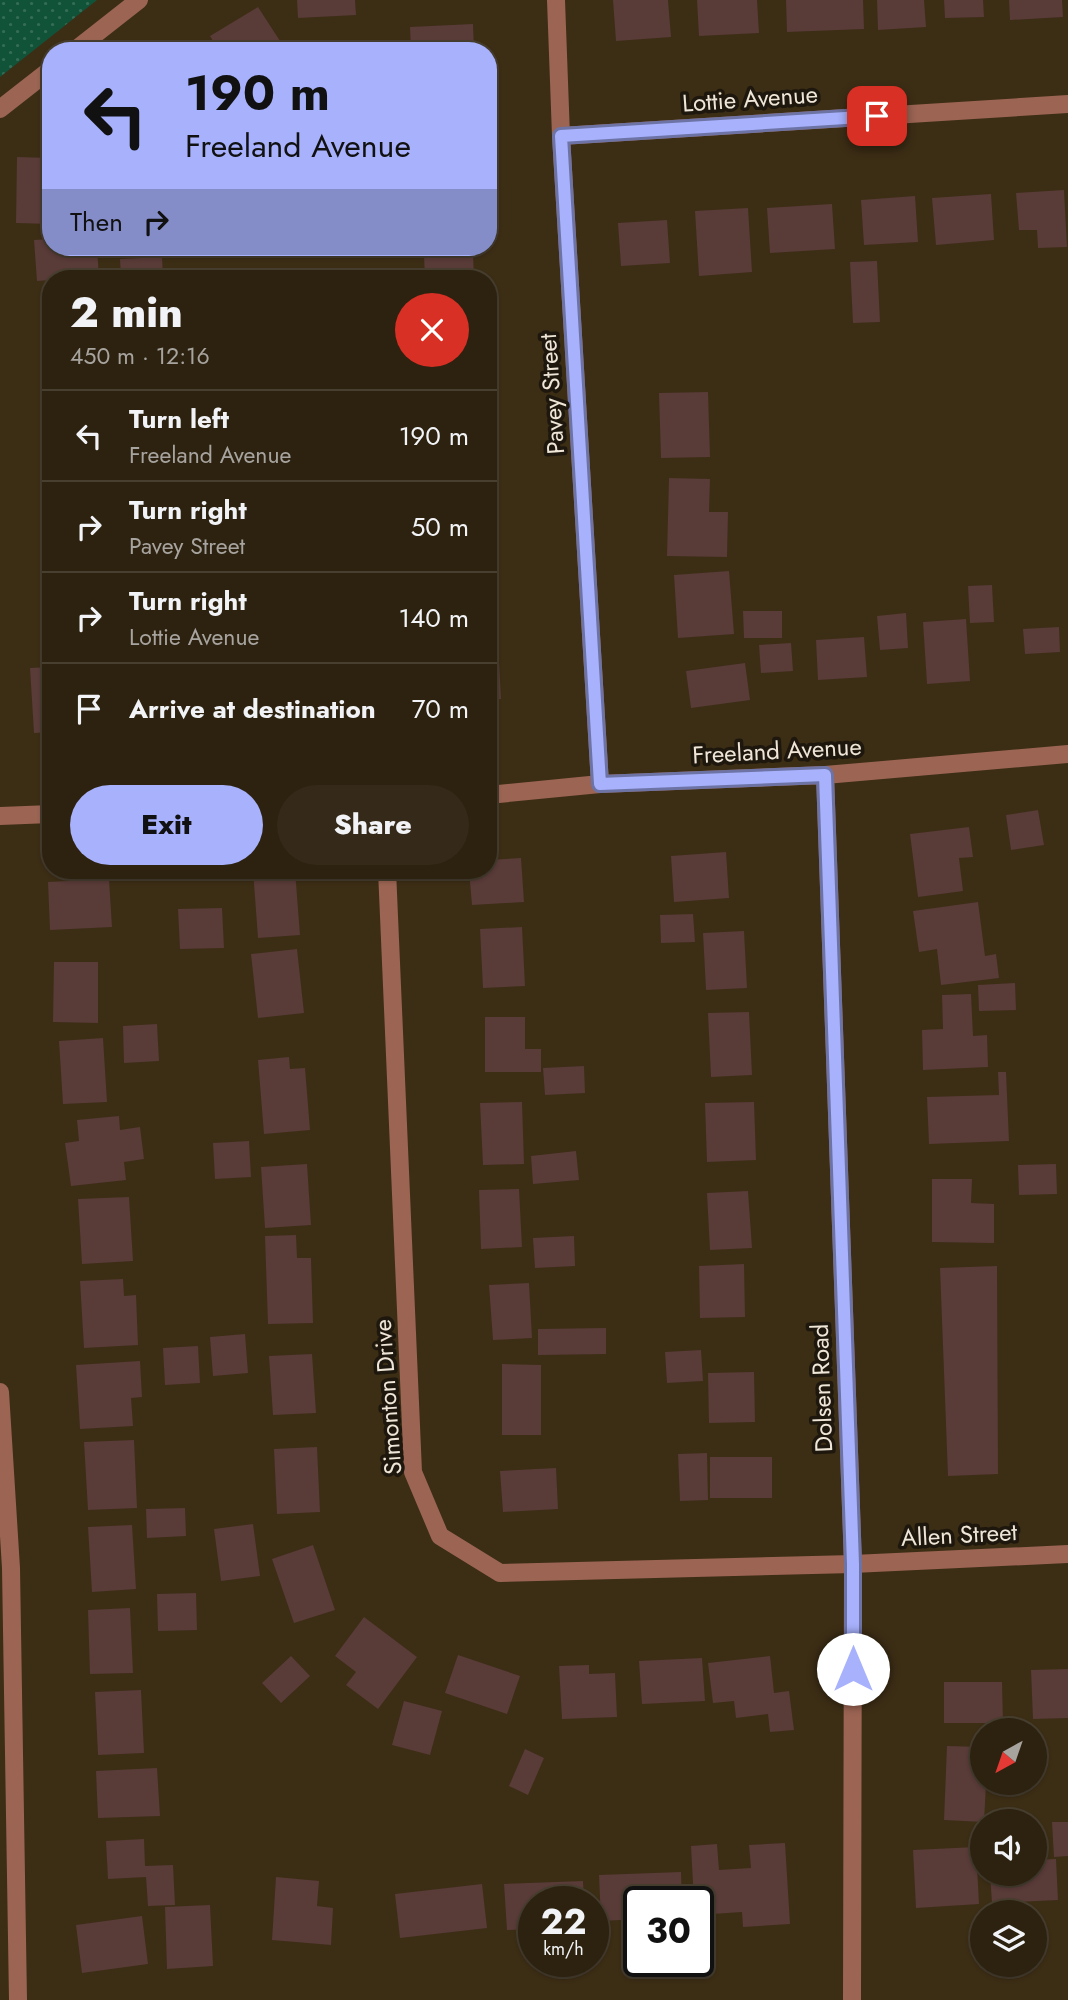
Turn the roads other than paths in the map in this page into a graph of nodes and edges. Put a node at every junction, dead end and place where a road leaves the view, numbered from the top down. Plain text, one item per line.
1 (139, 0) edge
2 (556, 0) edge
3 (85, 42) edge
4 (42, 76) edge
5 (1068, 104) edge
6 (0, 109) edge
7 (561, 136) junction
8 (1068, 754) edge
9 (825, 775) junction
10 (600, 784) junction
11 (497, 794) edge
12 (42, 814) edge
13 (0, 816) edge
14 (387, 879) edge
15 (0, 1392) edge
16 (1068, 1554) edge
17 (853, 1564) junction
18 (6, 1568) edge
19 (18, 2000) edge
20 (852, 2000) edge

1 - 3 street
2 - 7 street, Pavey Street
4 - 6 street
5 - 7 street, Lottie Avenue
7 - 10 street, Pavey Street
8 - 9 street, Freeland Avenue
9 - 10 street, Freeland Avenue
9 - 17 street, Dolsen Road
10 - 11 street, Freeland Avenue
12 - 13 street
14 - 17 street, Simonton Drive
15 - 18 street
16 - 17 street, Allen Street
17 - 20 street, Dolsen Road
18 - 19 street

